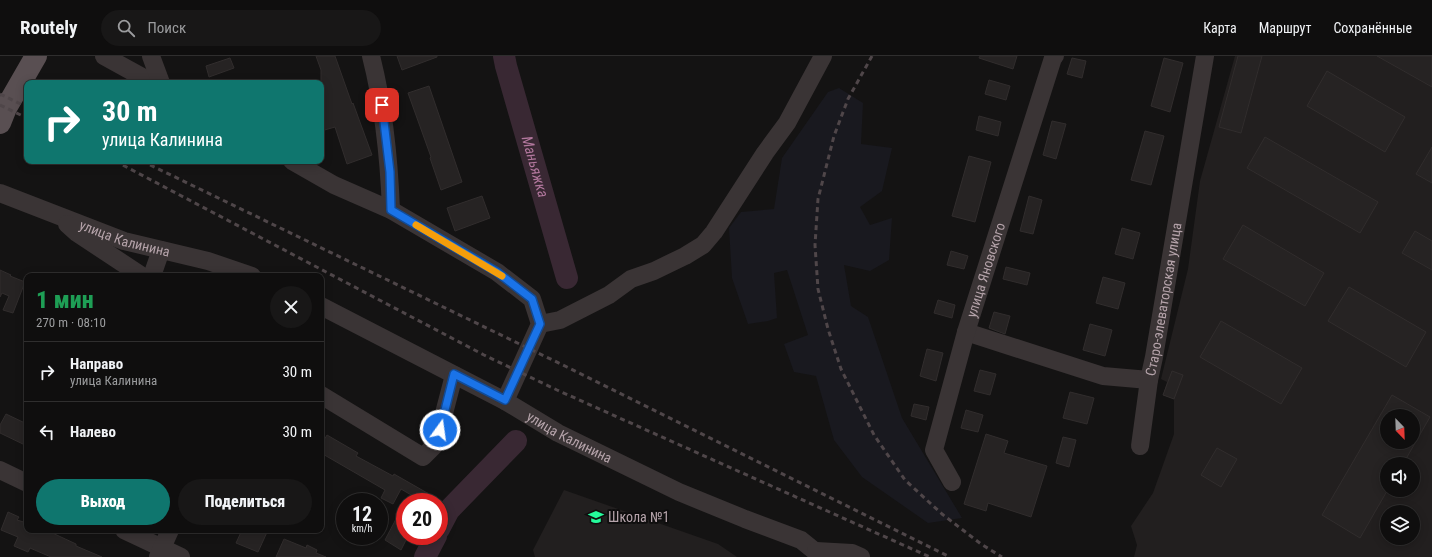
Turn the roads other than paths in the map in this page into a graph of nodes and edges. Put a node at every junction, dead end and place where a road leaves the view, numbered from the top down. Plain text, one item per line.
1 (36, 56) edge
2 (104, 56) edge
3 (151, 56) edge
4 (371, 56) edge
5 (823, 56) edge
6 (1055, 56) edge
7 (1205, 56) edge
8 (148, 80) edge
9 (160, 80) edge
10 (0, 123) edge
11 (297, 164) edge
12 (0, 193) edge
13 (391, 210) junction
14 (59, 216) junction
15 (161, 250) junction
16 (137, 273) edge
17 (153, 273) edge
18 (243, 273) edge
19 (324, 308) edge
20 (540, 324) junction
21 (966, 332) junction
22 (454, 374) junction
23 (1149, 380) junction
24 (324, 397) edge
25 (505, 400) junction
26 (1140, 446) dead end
27 (0, 470) edge
28 (24, 482) edge
29 (952, 482) dead end
30 (129, 533) edge
31 (169, 533) edge
32 (160, 553) edge
33 (819, 554) edge
34 (181, 557) edge
35 (861, 557) edge

1 - 10 main road
2 - 8 street
3 - 9 street
4 - 13 street
5 - 20 street
6 - 21 street, улица Яновского
7 - 23 street, Старо-элеваторская улица
11 - 13 street
12 - 14 street, улица Калинина
13 - 20 street
14 - 15 street, улица Калинина
14 - 16 street
15 - 17 street
15 - 18 street, улица Калинина
19 - 22 street, улица Калинина
20 - 25 street
21 - 23 street, Старо-элеваторская улица
21 - 29 street, улица Яновского
22 - 24 street
22 - 25 street, улица Калинина
23 - 26 street
25 - 33 street, улица Калинина
27 - 28 street
30 - 32 street
31 - 32 street
32 - 34 street
33 - 35 street

